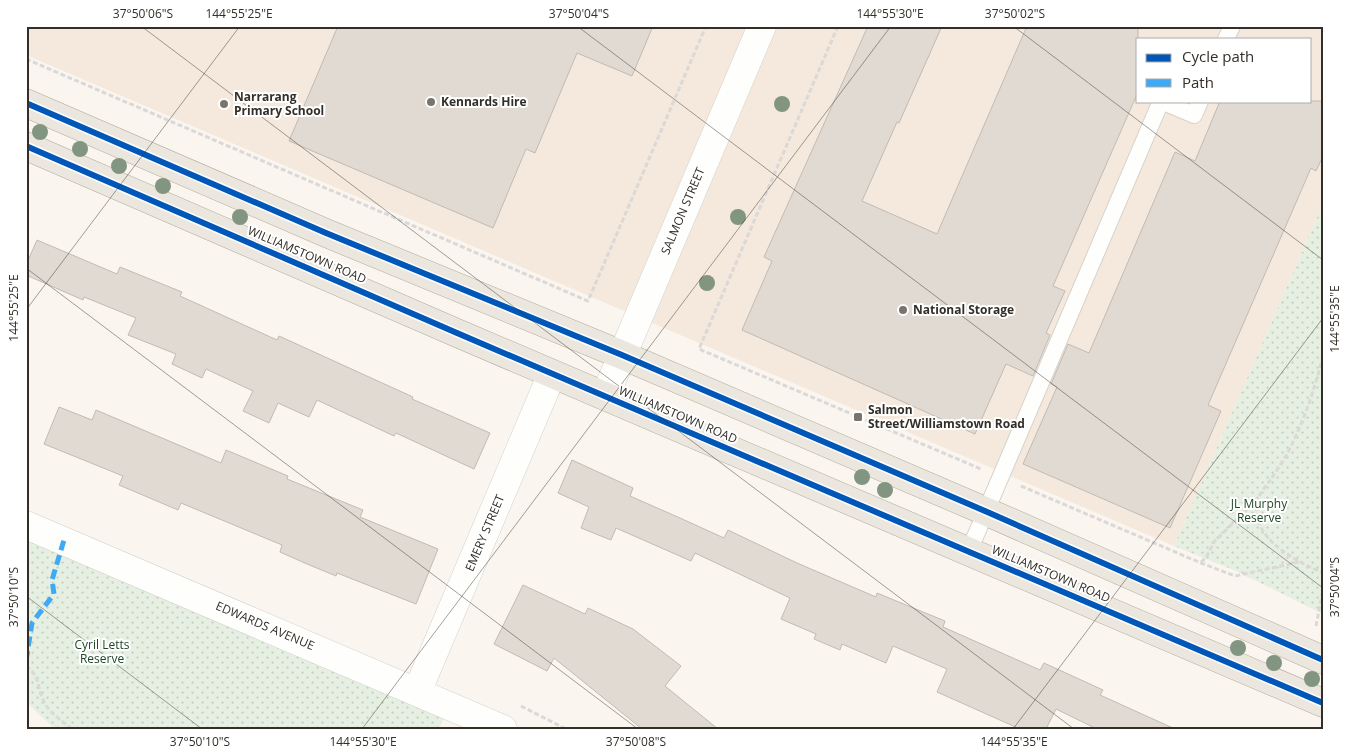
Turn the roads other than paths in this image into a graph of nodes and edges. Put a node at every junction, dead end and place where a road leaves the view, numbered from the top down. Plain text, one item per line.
1 (762, 26) edge
2 (1232, 26) edge
3 (1226, 38) edge
4 (1161, 102) edge
5 (1161, 102) edge
6 (1200, 102) edge
7 (26, 103) edge
8 (26, 146) edge
9 (622, 355) junction
10 (552, 374) junction
11 (605, 396) junction
12 (985, 511) junction
13 (26, 525) edge
14 (969, 551) junction
15 (1316, 657) edge
16 (417, 692) junction
17 (1323, 703) edge
18 (503, 729) edge

1 - 9 street, SALMON STREET
2 - 3 lane
4 - 6 lane
5 - 12 lane
7 - 9 main road
8 - 10 main road, WILLIAMSTOWN ROAD
9 - 11 street, SALMON STREET
9 - 12 main road
10 - 11 main road, WILLIAMSTOWN ROAD
10 - 16 street, EMERY STREET
11 - 14 main road, WILLIAMSTOWN ROAD
12 - 14 lane
12 - 15 main road
13 - 16 street, EDWARDS AVENUE
14 - 17 main road, WILLIAMSTOWN ROAD
16 - 18 street, EDWARDS AVENUE

